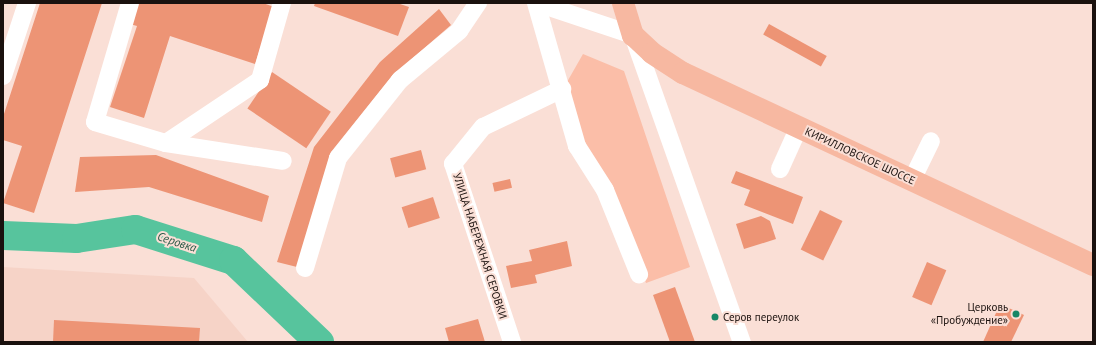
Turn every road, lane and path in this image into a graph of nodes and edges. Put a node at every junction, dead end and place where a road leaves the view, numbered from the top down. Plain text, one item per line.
1 (27, 3) edge
2 (130, 3) edge
3 (282, 3) edge
4 (478, 3) edge
5 (537, 3) edge
6 (623, 3) edge
7 (633, 35) junction
8 (3, 76) edge
9 (562, 89) junction
10 (799, 127) junction
11 (931, 142) dead end
12 (166, 143) junction
13 (283, 161) dead end
14 (780, 169) dead end
15 (912, 180) junction
16 (1093, 265) edge
17 (305, 268) dead end
18 (639, 274) dead end
19 (512, 342) edge
20 (742, 342) edge

1 - 8 street
2 - 12 street
3 - 12 street
4 - 17 street
5 - 7 street
5 - 9 street
6 - 7 main road
7 - 10 main road, КИРИЛЛОВСКОЕ ШОССЕ
7 - 20 street
9 - 18 street
9 - 19 street, УЛИЦА НАБЕРЕЖНАЯ СЕРОВКИ
10 - 14 street
10 - 15 main road, КИРИЛЛОВСКОЕ ШОССЕ
11 - 15 street
12 - 13 street
15 - 16 main road, КИРИЛЛОВСКОЕ ШОССЕ

